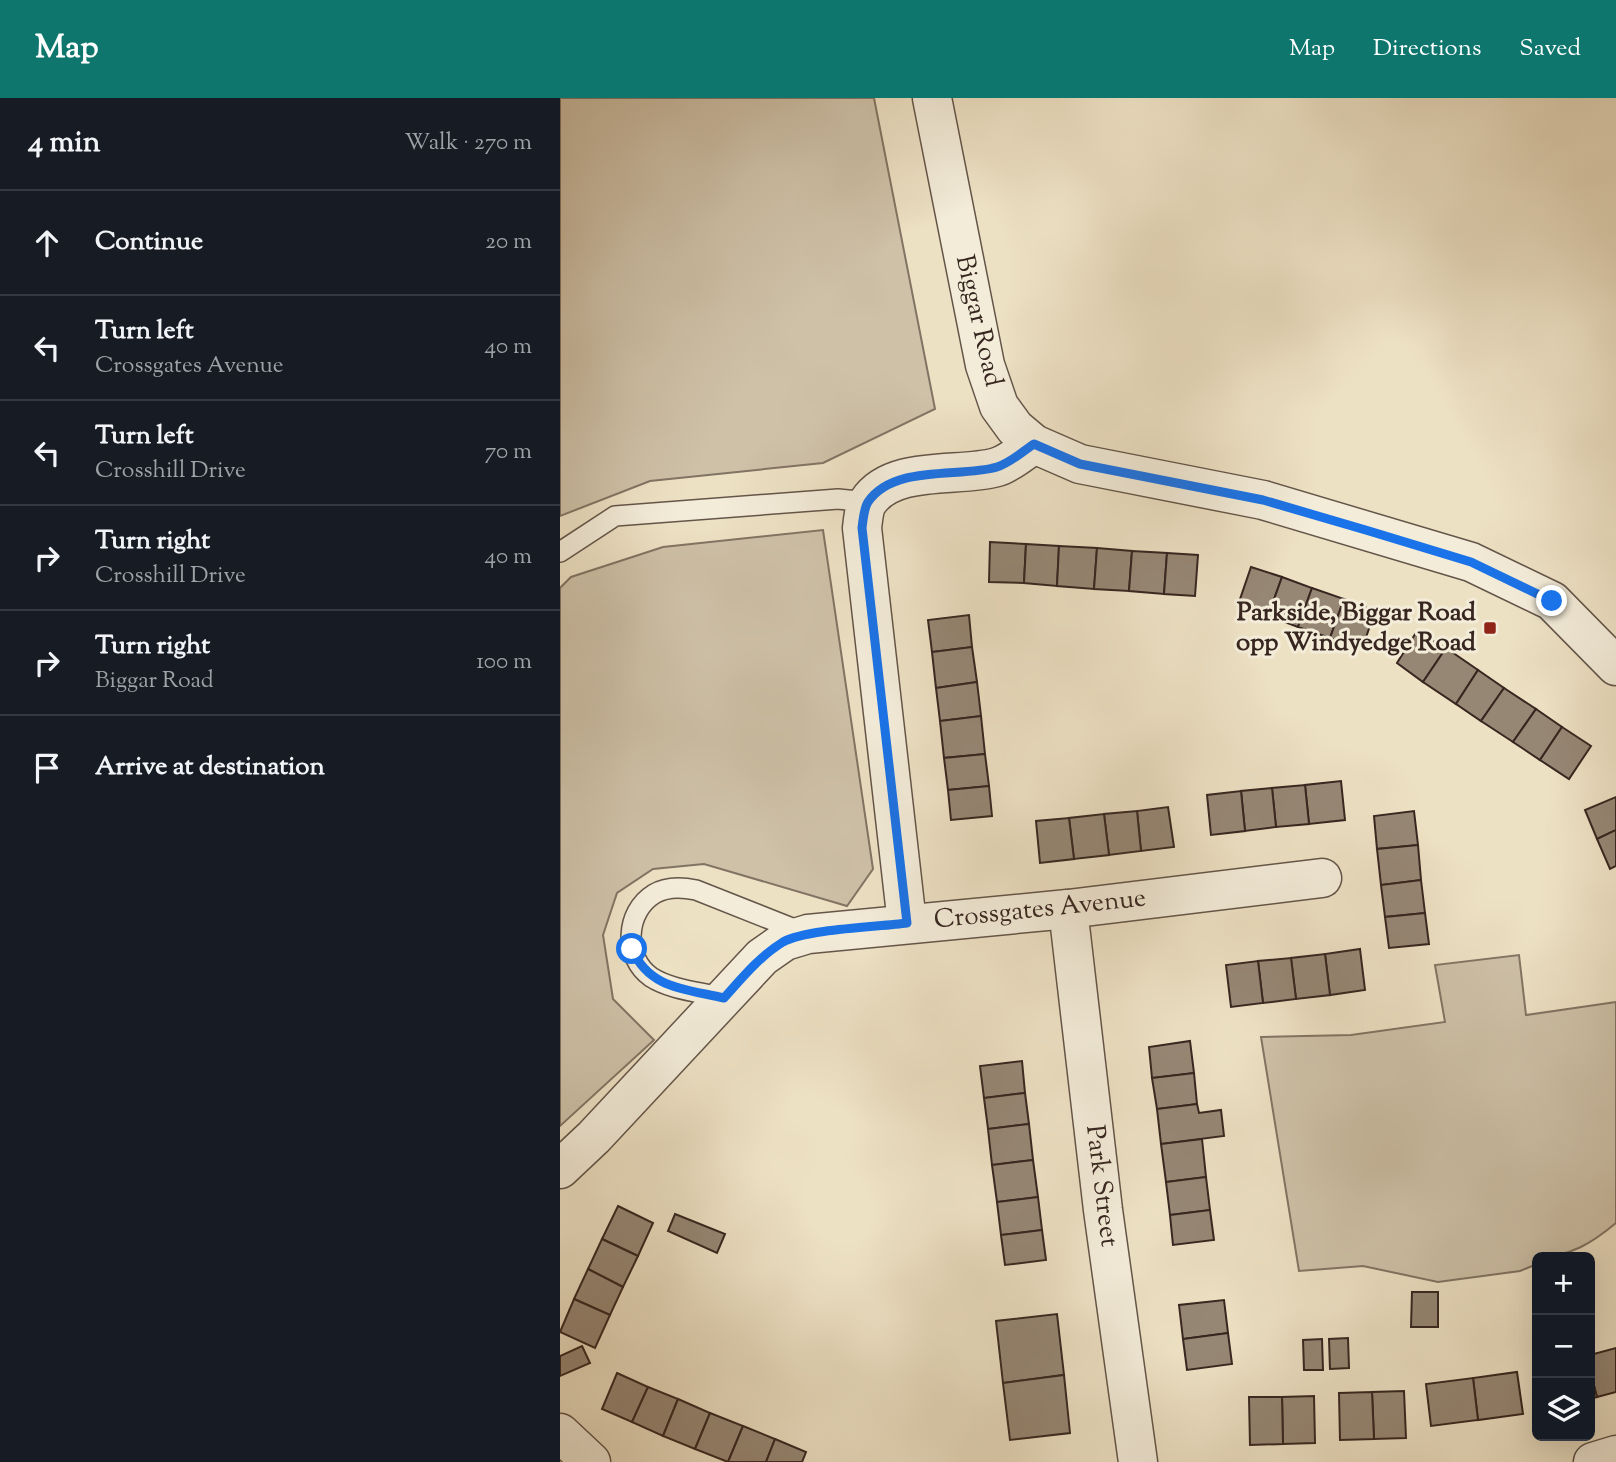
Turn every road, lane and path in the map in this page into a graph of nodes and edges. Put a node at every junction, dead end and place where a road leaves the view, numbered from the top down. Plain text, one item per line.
1 (932, 98) edge
2 (1034, 444) junction
3 (868, 502) junction
4 (560, 552) edge
5 (1616, 666) edge
6 (1322, 878) dead end
7 (1068, 909) junction
8 (907, 923) junction
9 (808, 934) junction
10 (724, 998) junction
11 (560, 1169) edge
12 (560, 1433) edge
13 (1616, 1455) edge
14 (591, 1462) edge
15 (1138, 1462) edge
16 (1593, 1462) edge

1 - 2 street, Biggar Road
2 - 3 street
2 - 5 street, Biggar Road
3 - 4 lane
3 - 8 street
6 - 7 street, Crossgates Avenue
7 - 8 street, Crossgates Avenue
7 - 15 street, Park Street
8 - 9 street, Crossgates Avenue
9 - 10 street, Crossgates Avenue
9 - 10 lane
10 - 11 street, Crossgates Avenue
12 - 14 street
13 - 16 street

